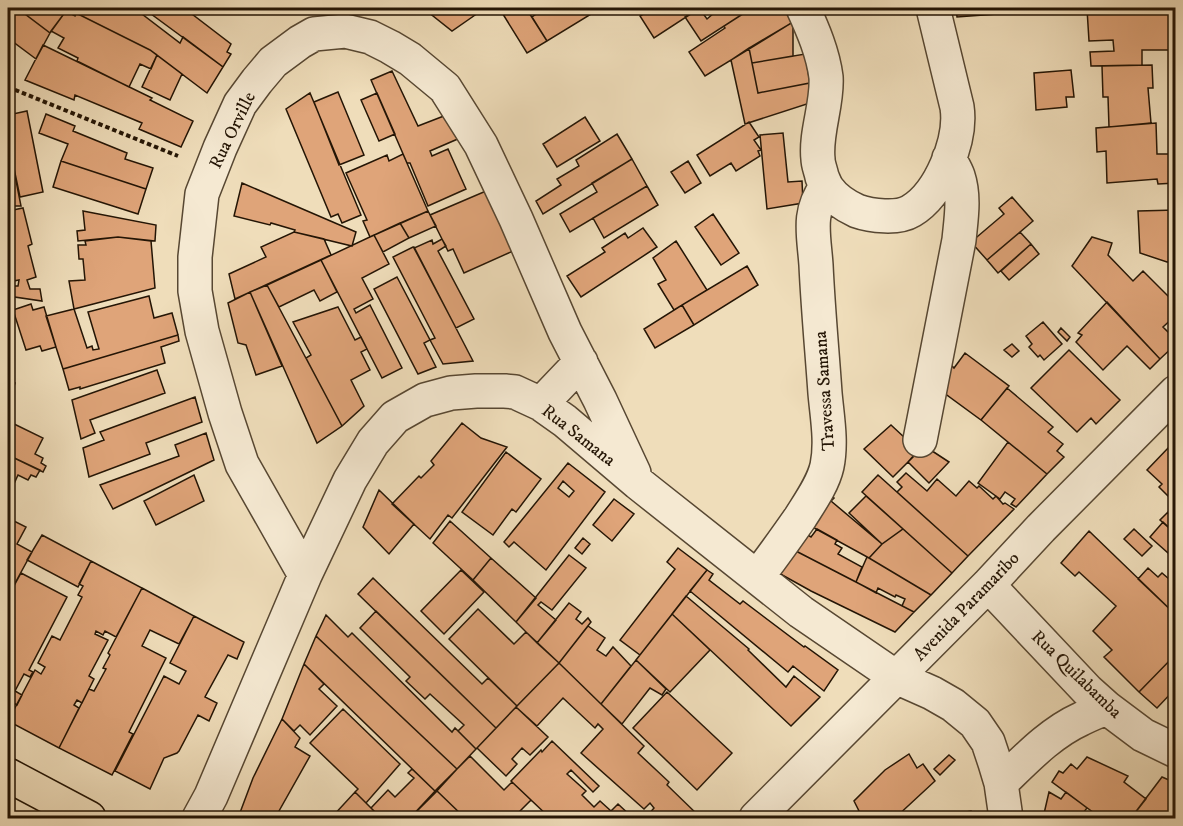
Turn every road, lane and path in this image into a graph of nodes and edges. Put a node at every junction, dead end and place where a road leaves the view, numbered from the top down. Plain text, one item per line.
1 (803, 8) edge
2 (933, 8) edge
3 (8, 87) edge
4 (949, 158) junction
5 (212, 169) junction
6 (826, 187) junction
7 (581, 362) junction
8 (1176, 392) edge
9 (541, 404) junction
10 (920, 440) dead end
11 (638, 483) junction
12 (305, 575) junction
13 (757, 577) junction
14 (988, 585) junction
15 (896, 677) junction
16 (1107, 708) junction
17 (1176, 751) edge
18 (8, 775) edge
19 (1001, 783) junction
20 (89, 819) edge
21 (199, 819) edge
22 (756, 819) edge
23 (1006, 819) edge

1 - 6 street
2 - 4 street
3 - 5 path
4 - 6 street
4 - 10 street
5 - 7 street, Rua Orville
5 - 12 street, Rua Orville
6 - 13 street, Travessa Samana
7 - 9 street
7 - 11 street, Rua Orville
8 - 14 street, Avenida Paramaribo
9 - 11 street, Rua Samana
9 - 12 street, Rua Samana
11 - 13 street, Rua Samana
12 - 21 street, Rua Samana
13 - 15 street, Rua Samana
14 - 15 street, Avenida Paramaribo
14 - 16 street, Rua Quilabamba
15 - 19 street, Rua Samana
15 - 22 street, Avenida Paramaribo
16 - 17 street, Rua Quilabamba
16 - 19 street
18 - 20 main road
19 - 23 street, Rua Samana

